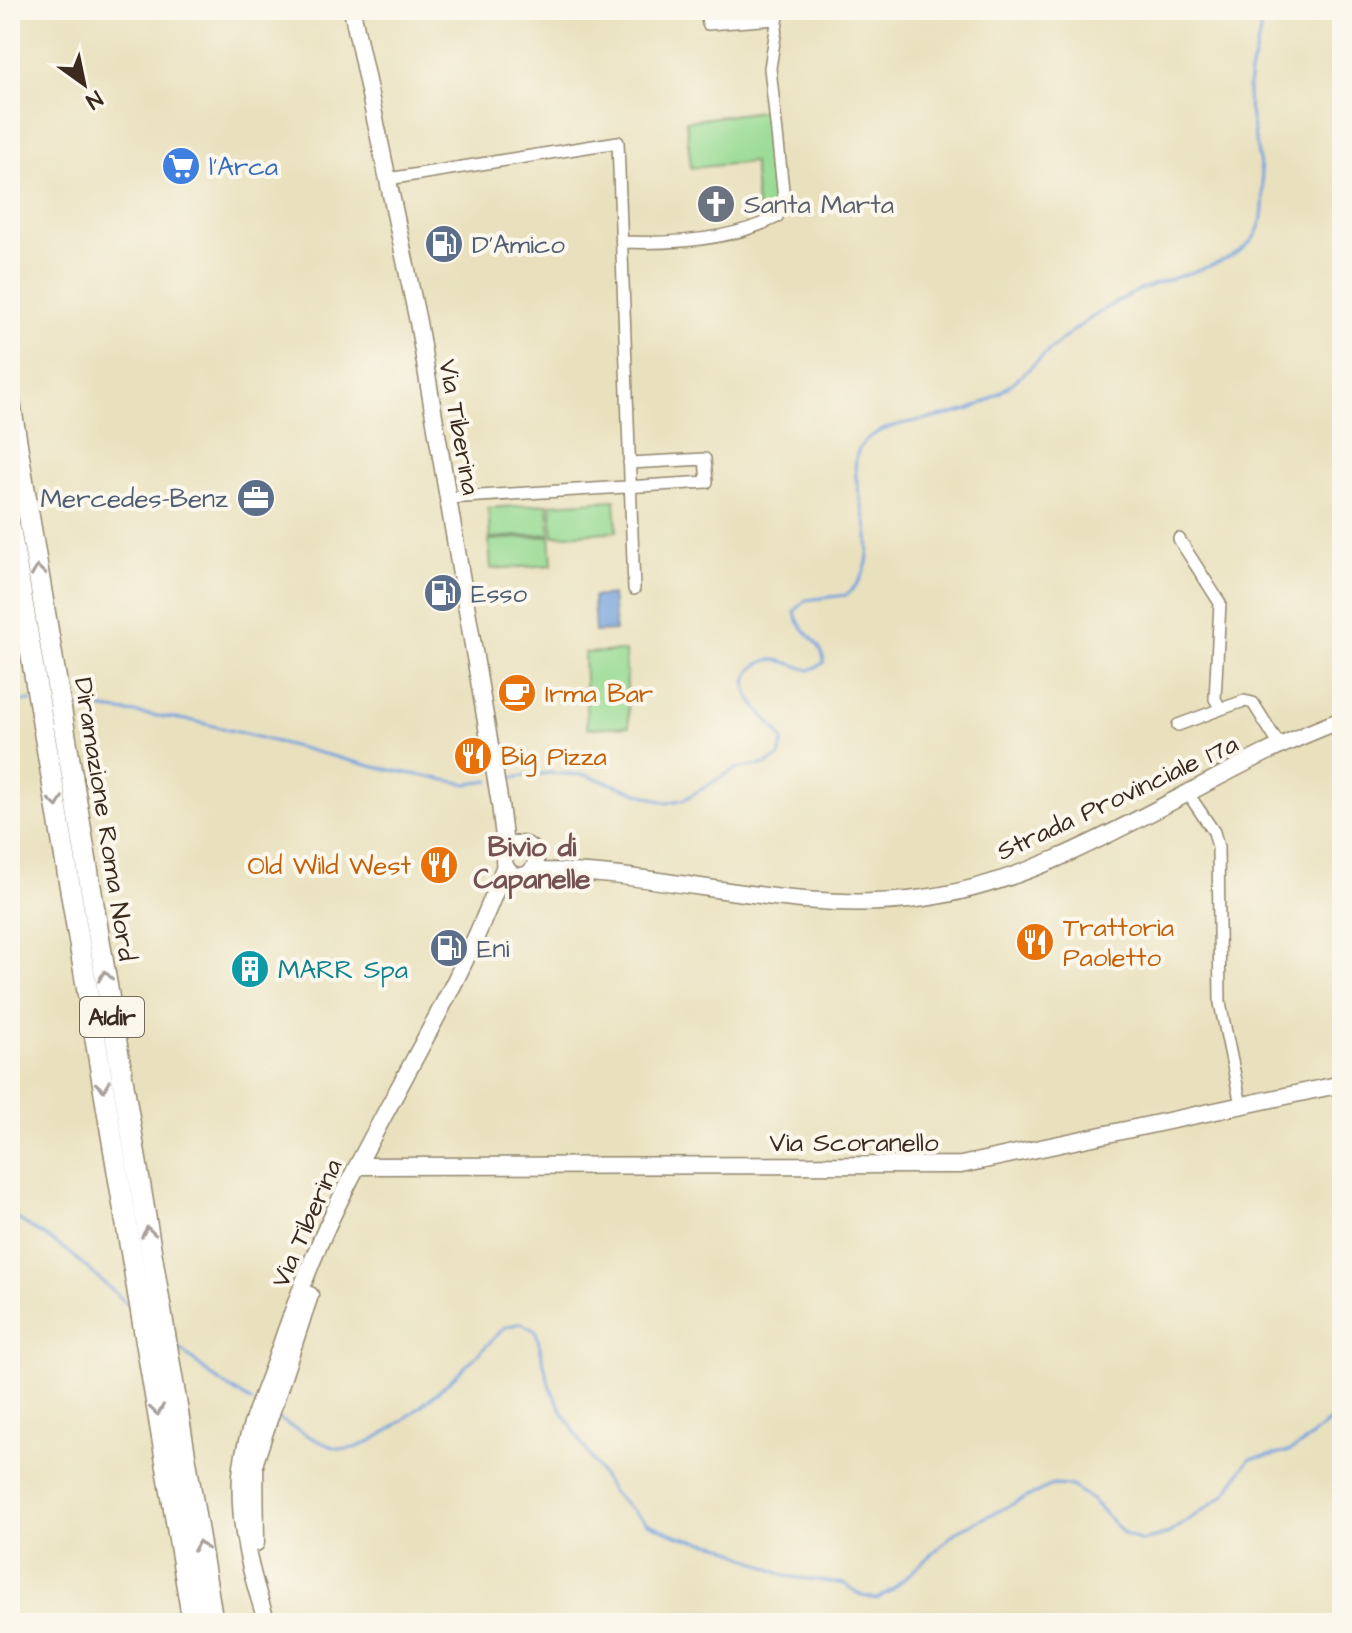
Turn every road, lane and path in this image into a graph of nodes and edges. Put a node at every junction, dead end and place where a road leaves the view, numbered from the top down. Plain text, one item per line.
1 (352, 10) edge
2 (706, 10) edge
3 (778, 14) edge
4 (388, 179) junction
5 (622, 242) junction
6 (10, 402) edge
7 (629, 463) junction
8 (630, 487) junction
9 (448, 498) junction
10 (10, 528) edge
11 (1179, 539) dead end
12 (634, 589) dead end
13 (47, 689) junction
14 (1221, 709) junction
15 (1342, 720) edge
16 (53, 725) junction
17 (1178, 725) dead end
18 (1280, 746) junction
19 (1187, 792) junction
20 (501, 807) junction
21 (531, 850) junction
22 (505, 859) junction
23 (573, 870) junction
24 (526, 873) junction
25 (491, 906) junction
26 (1342, 1084) edge
27 (1241, 1105) junction
28 (357, 1166) junction
29 (193, 1623) edge
30 (213, 1623) edge
31 (269, 1623) edge

1 - 4 main road, Via Tiberina
2 - 3 street
3 - 5 street
4 - 5 street
4 - 9 main road, Via Tiberina
5 - 7 street
13 -> 6 highway, Diramazione Roma Nord / A1dir
7 - 8 street
7 - 8 street
8 - 9 street
8 - 12 street
9 - 20 main road, Via Tiberina
10 - 13 highway, Diramazione Roma Nord / A1dir
11 - 14 street
13 - 16 highway, Diramazione Roma Nord / A1dir
14 - 17 street
14 - 18 street
15 - 18 main road, Strada Provinciale 17a
16 -> 29 highway, Diramazione Roma Nord / A1dir
30 -> 16 highway, Diramazione Roma Nord / A1dir
18 - 19 main road, Strada Provinciale 17a
19 - 23 main road, Strada Provinciale 17a
19 - 27 street
20 - 21 main road
20 - 22 main road, Via Tiberina
21 - 22 main road
21 - 23 main road
21 - 24 main road
22 - 24 main road
22 - 25 main road, Via Tiberina
23 - 24 main road
24 - 25 main road
25 - 28 main road, Via Tiberina
26 - 27 main road, Via Scoranello
27 - 28 main road, Via Scoranello
28 - 31 main road, Via Tiberina

